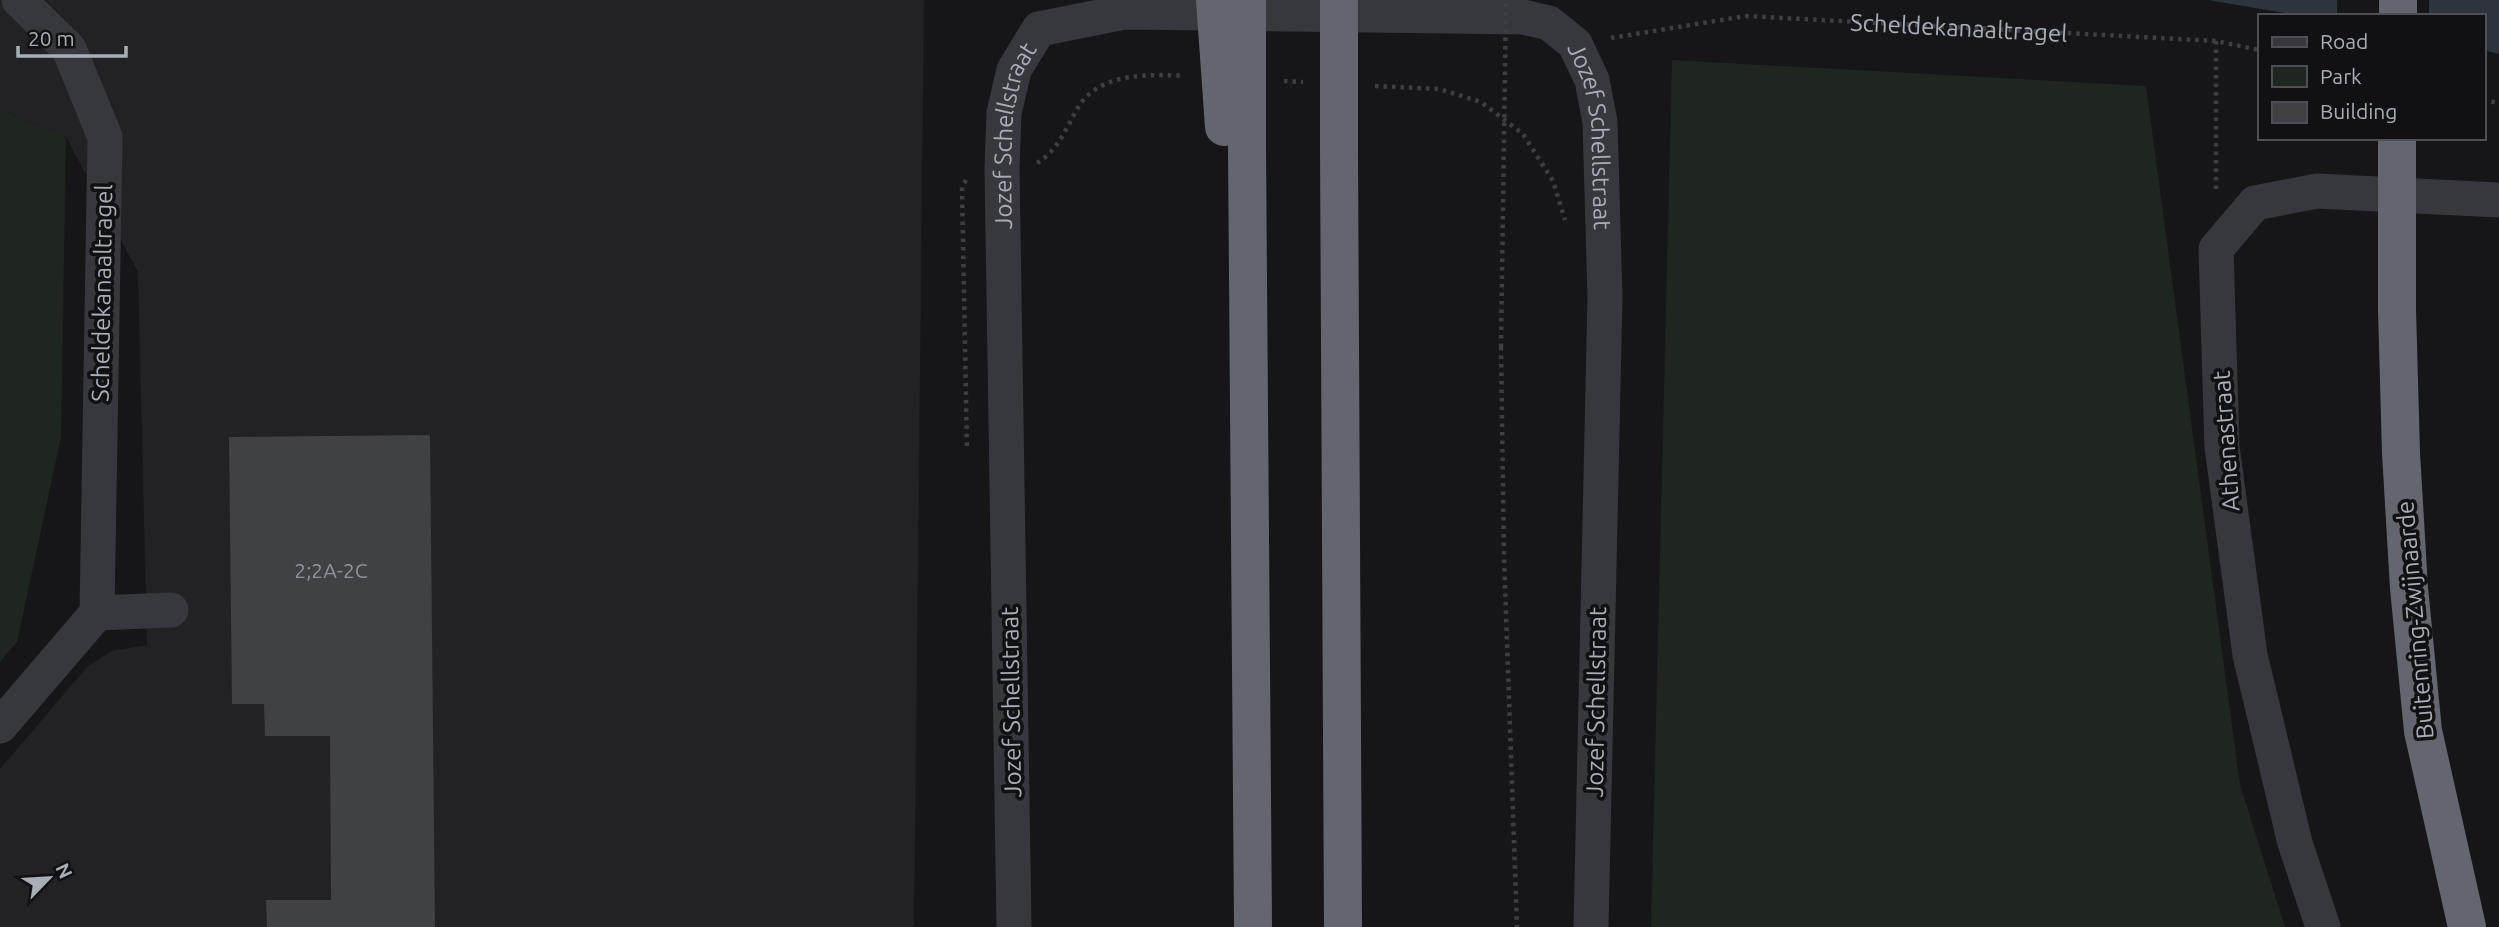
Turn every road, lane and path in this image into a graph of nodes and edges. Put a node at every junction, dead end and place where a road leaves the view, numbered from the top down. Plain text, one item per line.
1 (19, 0) edge
2 (1215, 0) edge
3 (1247, 0) edge
4 (1339, 0) edge
5 (1506, 0) edge
6 (2216, 41) junction
7 (1575, 44) junction
8 (2258, 51) edge
9 (2398, 140) edge
10 (1236, 147) junction
11 (2216, 193) dead end
12 (2499, 200) edge
13 (171, 610) dead end
14 (97, 613) junction
15 (0, 726) edge
16 (1014, 927) edge
17 (1253, 927) edge
18 (1343, 927) edge
19 (1517, 927) edge
20 (1591, 927) edge
21 (2323, 927) edge
22 (2468, 927) edge

1 - 14 street, Scheldekanaaltragel
2 - 10 highway, bridge
3 - 10 highway, bridge
4 - 18 highway, bridge
5 - 19 path, bridge
6 - 7 path, Scheldekanaaltragel
6 - 8 path, Scheldekanaaltragel
6 - 11 path
7 - 16 street, Jozef Schellstraat
7 - 20 street, Jozef Schellstraat
9 - 22 highway, Buitenring-Zwijnaarde, bridge
10 - 17 highway
12 - 21 street, Athenastraat
13 - 14 street
14 - 15 street

